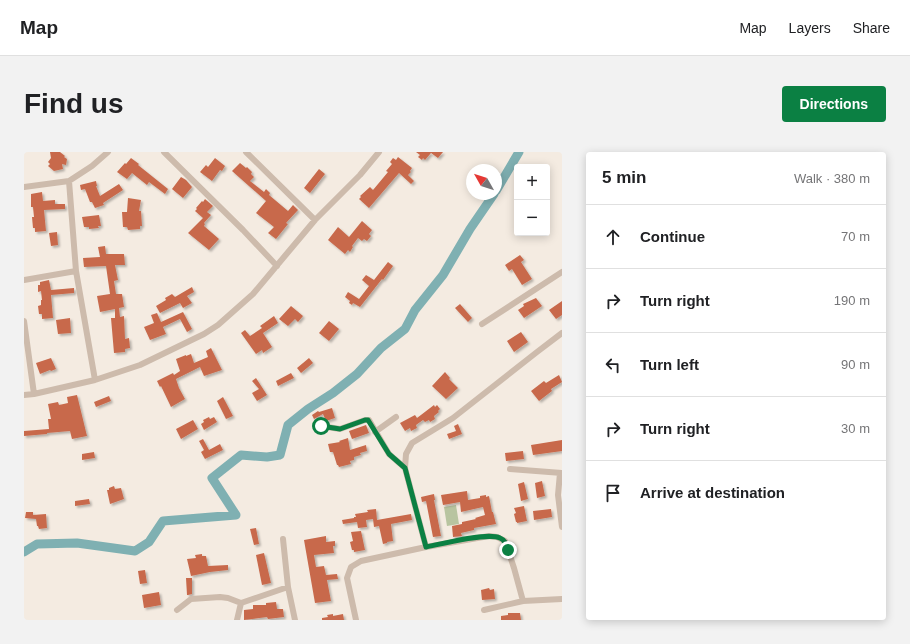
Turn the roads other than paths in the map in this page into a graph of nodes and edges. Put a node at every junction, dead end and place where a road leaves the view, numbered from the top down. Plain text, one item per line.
1 (108, 152) edge
2 (164, 152) edge
3 (246, 152) edge
4 (379, 152) edge
5 (68, 181) junction
6 (24, 187) edge
7 (315, 220) junction
8 (277, 266) junction
9 (76, 271) junction
10 (562, 272) edge
11 (24, 280) edge
12 (24, 321) edge
13 (482, 324) dead end
14 (562, 333) edge
15 (95, 380) junction
16 (34, 394) junction
17 (24, 395) edge
18 (396, 417) dead end
19 (321, 426) dead end
20 (375, 432) junction
21 (405, 468) junction
22 (510, 469) dead end
23 (561, 473) edge
24 (562, 524) edge
25 (562, 527) edge
26 (283, 539) dead end
27 (426, 547) junction
28 (288, 587) junction
29 (562, 599) edge
30 (522, 601) junction
31 (241, 603) junction
32 (177, 610) dead end
33 (484, 610) dead end
34 (237, 620) edge
35 (294, 620) edge
36 (356, 620) edge

1 - 5 street
2 - 8 street
3 - 7 street
4 - 7 street
5 - 6 street
5 - 9 street
7 - 8 street
8 - 15 street
9 - 11 street
9 - 15 street
10 - 13 street
12 - 16 street
14 - 21 street
15 - 16 street
16 - 17 street
18 - 20 street
19 - 20 street
20 - 21 street
21 - 27 street
22 - 23 street
23 - 24 street
24 - 25 street
26 - 28 street
27 - 30 street
27 - 36 street
28 - 31 street
28 - 35 street
29 - 30 street
30 - 33 street
31 - 32 street
31 - 34 street

